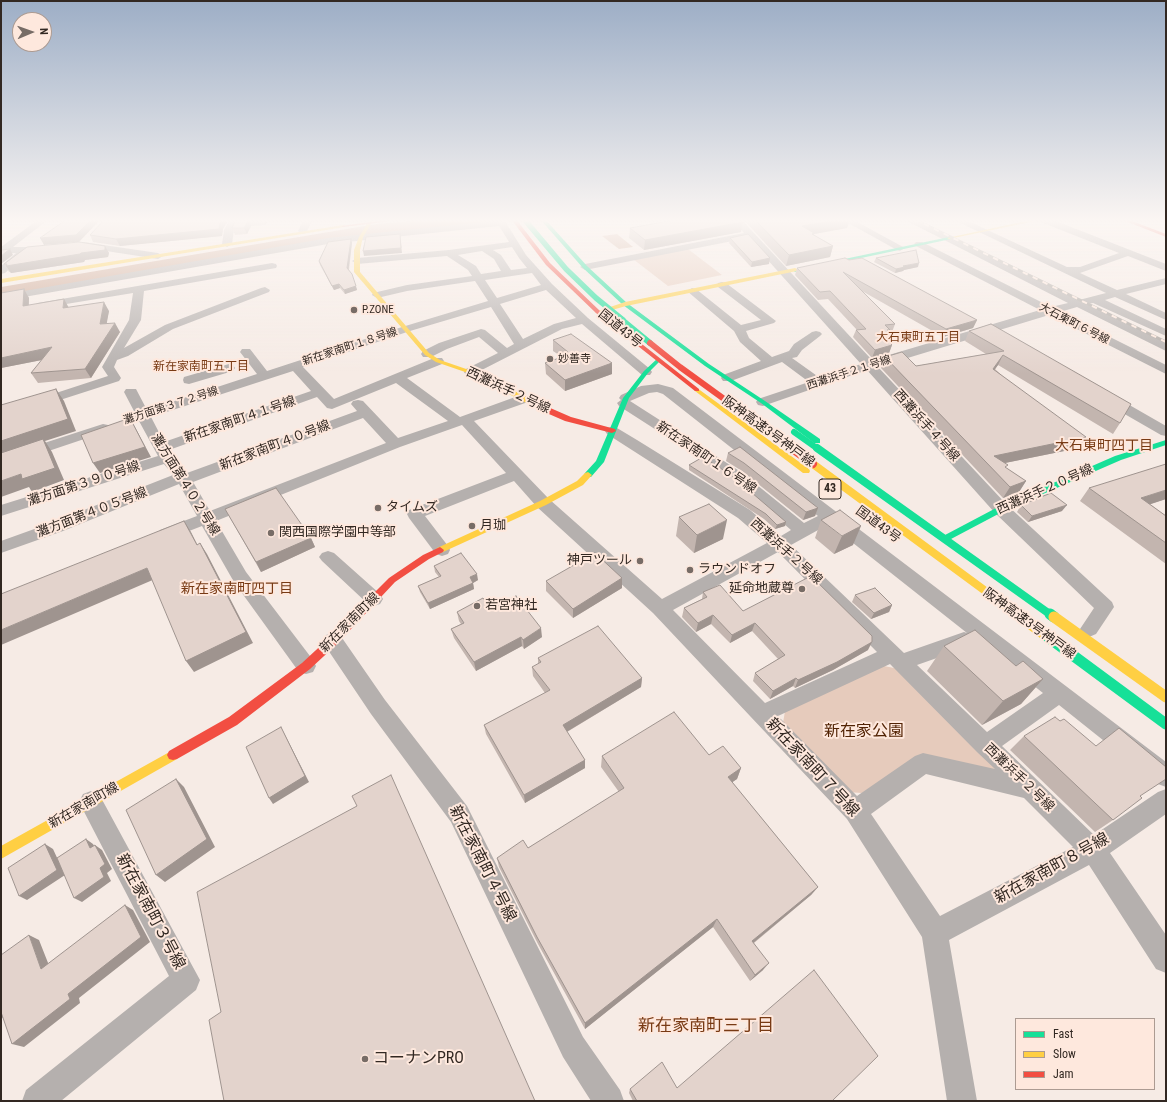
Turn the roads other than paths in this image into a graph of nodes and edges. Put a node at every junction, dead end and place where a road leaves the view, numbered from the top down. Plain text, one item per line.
1 (76, 270) edge
2 (160, 270) edge
3 (247, 270) edge
4 (267, 270) edge
5 (357, 270) edge
6 (473, 270) edge
7 (506, 270) edge
8 (530, 270) edge
9 (533, 270) edge
10 (555, 270) edge
11 (567, 270) edge
12 (583, 270) edge
13 (589, 270) edge
14 (791, 270) edge
15 (970, 270) edge
16 (1023, 270) edge
17 (1067, 270) edge
18 (783, 272) junction
19 (508, 274) junction
20 (478, 278) junction
21 (1, 281) edge
22 (16, 281) junction
23 (1166, 281) edge
24 (722, 285) junction
25 (548, 286) junction
26 (139, 290) junction
27 (692, 291) junction
28 (37, 292) junction
29 (1115, 293) junction
30 (377, 295) junction
31 (7, 297) edge
32 (1079, 298) junction
33 (1095, 299) junction
34 (493, 302) junction
35 (624, 304) junction
36 (1049, 311) junction
37 (598, 312) junction
38 (1166, 317) edge
39 (584, 320) junction
40 (974, 322) edge
41 (406, 329) junction
42 (739, 329) junction
43 (987, 329) junction
44 (1166, 333) edge
45 (816, 334) dead end
46 (1001, 337) edge
47 (521, 345) junction
48 (1166, 347) edge
49 (246, 352) dead end
50 (505, 353) junction
51 (427, 354) junction
52 (783, 357) junction
53 (112, 358) junction
54 (658, 360) junction
55 (438, 361) junction
56 (770, 362) junction
57 (870, 365) junction
58 (295, 366) junction
59 (229, 368) dead end
60 (1166, 370) edge
61 (470, 372) junction
62 (646, 372) junction
63 (208, 374) junction
64 (265, 376) junction
65 (398, 378) junction
66 (727, 378) junction
67 (189, 380) dead end
68 (819, 383) junction
69 (220, 390) junction
70 (131, 392) dead end
71 (320, 392) junction
72 (1097, 392) edge
73 (351, 397) junction
74 (523, 399) junction
75 (625, 400) junction
76 (763, 402) junction
77 (366, 412) junction
78 (1, 415) edge
79 (143, 416) junction
80 (461, 421) junction
81 (612, 431) junction
82 (1166, 432) edge
83 (1166, 442) edge
84 (395, 444) junction
85 (163, 453) junction
86 (1, 462) edge
87 (515, 475) junction
88 (815, 478) dead end
89 (183, 479) junction
90 (543, 503) junction
91 (1001, 509) junction
92 (1, 511) edge
93 (831, 516) junction
94 (206, 517) junction
95 (803, 531) junction
96 (948, 537) junction
97 (155, 538) edge
98 (780, 544) junction
99 (1, 547) edge
100 (442, 550) junction
101 (328, 557) dead end
102 (374, 599) junction
103 (660, 608) junction
104 (1057, 608) dead end
105 (1089, 629) dead end
106 (983, 634) junction
107 (333, 641) junction
108 (897, 658) junction
109 (306, 666) junction
110 (1060, 693) junction
111 (1166, 697) edge
112 (762, 714) junction
113 (1166, 724) edge
114 (985, 744) junction
115 (1166, 776) edge
116 (1029, 788) junction
117 (1166, 800) edge
118 (91, 802) junction
119 (854, 811) junction
120 (1093, 850) junction
121 (1, 853) edge
122 (935, 933) junction
123 (1166, 959) edge
124 (37, 1101) edge
125 (609, 1101) edge
126 (962, 1101) edge

1 - 22 main road
2 - 28 street
3 - 26 street
4 - 53 street
5 - 30 main road, 西灘浜手２号線
6 - 20 street
7 - 19 street
8 - 19 street
9 - 25 street
10 - 37 main road, 国道43号 / 43
11 - 113 main road, 阪神高速3号神戸線, bridge
12 - 111 main road, 阪神高速3号神戸線, bridge
13 - 35 main road, 国道43号 / 43
14 - 18 main road
15 - 36 street, 大石東町６号線
16 - 32 street
17 - 29 street
18 - 24 main road
18 - 57 street, 西灘浜手４号線
19 - 20 street
20 - 30 street
20 - 34 street
21 - 22 main road
22 - 31 street
23 - 29 street, 西灘浜手２１号線
24 - 27 main road
24 - 42 street
25 - 34 street, 新在家南町１８号線
25 - 39 street
26 - 28 street
26 - 53 street
27 - 35 main road
27 - 42 street
28 - 31 street
29 - 33 street, 西灘浜手２１号線
29 - 38 street
30 - 41 main road, 西灘浜手２号線
32 - 33 street, 西灘浜手２１号線
32 - 36 street, 西灘浜手２１号線
32 - 48 street
33 - 44 street
34 - 41 street, 新在家南町１８号線
34 - 47 street
35 - 37 main road
35 - 66 main road, 国道43号 / 43
36 - 43 street, 西灘浜手２１号線
36 - 60 street, 大石東町６号線
37 - 54 main road, 国道43号 / 43
39 - 47 street
39 - 62 street
40 - 43 street
41 - 51 main road, 西灘浜手２号線
41 - 58 street, 新在家南町１８号線
42 - 56 street
43 - 46 street
43 - 57 street, 西灘浜手２１号線
45 - 52 street
47 - 50 street
49 - 64 street
50 - 51 street
50 - 61 street
51 - 55 main road, 西灘浜手２号線
52 - 56 street
52 - 68 street
53 - 78 street
54 - 62 main road, 新在家南町線
54 - 88 main road, 国道43号 / 43
55 - 61 main road, 西灘浜手２号線
55 - 65 street, 新在家南町１８号線
56 - 66 street
57 - 68 street, 西灘浜手２１号線
57 - 91 street, 西灘浜手４号線
58 - 64 street, 灘方面第３７２号線
58 - 71 street, 新在家南町１８号線
59 - 63 street
61 - 74 main road, 西灘浜手２号線
62 - 75 main road, 新在家南町線
63 - 67 street
63 - 69 street
64 - 69 street, 灘方面第３７２号線
65 - 73 street, 新在家南町１８号線
65 - 80 street, 新在家南町７号線
66 - 76 main road, 国道43号 / 43
68 - 76 street, 西灘浜手２１号線
69 - 79 street, 灘方面第３７２号線
70 - 79 street, 灘方面第４０２号線
71 - 73 street, 新在家南町１８号線
71 - 85 street, 新在家南町４１号線
72 - 82 street
73 - 77 street
74 - 80 street
74 - 81 main road, 西灘浜手２号線
75 - 81 main road, 新在家南町線
75 - 93 street
75 - 95 street, 新在家南町１６号線
76 - 96 main road, 国道43号 / 43
77 - 84 street
77 - 89 street, 新在家南町４０号線
79 - 85 street, 灘方面第４０２号線
79 - 86 street, 灘方面第３７２号線
80 - 84 street
80 - 87 street, 新在家南町７号線
81 - 90 main road, 新在家南町線
81 - 98 street, 西灘浜手２号線
83 - 91 main road, 西灘浜手２０号線
84 - 94 street
85 - 89 street, 灘方面第４０２号線
85 - 92 street, 灘方面第３９０号線
87 - 90 street, 新在家南町７号線
87 - 100 street
89 - 94 street, 灘方面第４０２号線
89 - 99 street, 灘方面第４０５号線
90 - 100 main road, 新在家南町線
90 - 103 street, 新在家南町７号線
91 - 96 main road, 西灘浜手２０号線
91 - 105 street, 西灘浜手４号線
93 - 95 street
93 - 106 street
94 - 97 street
94 - 109 street, 灘方面第４０２号線
95 - 98 street
96 - 104 main road, 国道43号 / 43
98 - 103 street
98 - 108 street, 西灘浜手２号線
100 - 102 main road, 新在家南町線
101 - 102 street
102 - 107 main road, 新在家南町線
103 - 112 street, 新在家南町７号線
106 - 108 street
106 - 110 street
107 - 109 main road, 新在家南町線
107 - 125 street, 新在家南町４号線
108 - 112 street
108 - 114 street, 西灘浜手２号線
109 - 118 main road, 新在家南町線
110 - 114 street
110 - 115 street
112 - 119 street, 新在家南町７号線
114 - 116 street, 西灘浜手２号線
116 - 119 street
116 - 120 street, 西灘浜手２号線
117 - 120 street, 新在家南町８号線
118 - 121 main road, 新在家南町線
118 - 124 street, 新在家南町３号線
119 - 122 street, 新在家南町７号線
120 - 122 street, 新在家南町８号線
120 - 123 street, 西灘浜手２号線
122 - 126 street, 新在家南町７号線

